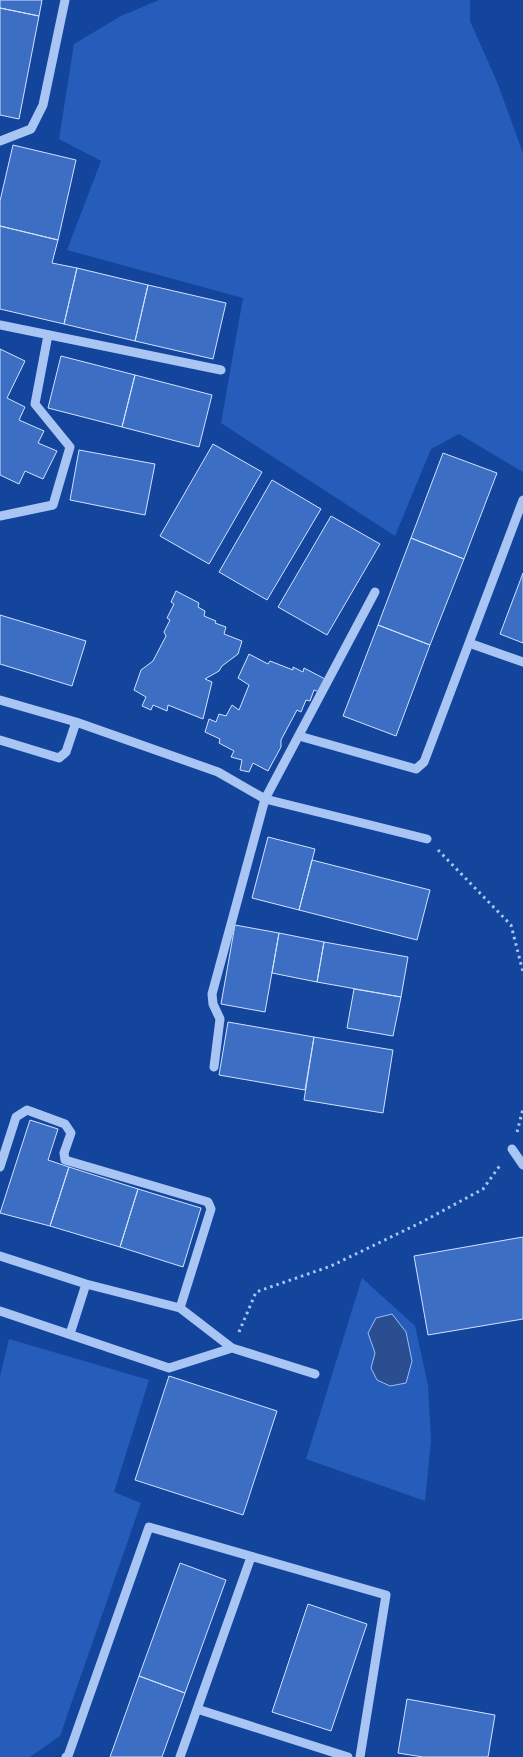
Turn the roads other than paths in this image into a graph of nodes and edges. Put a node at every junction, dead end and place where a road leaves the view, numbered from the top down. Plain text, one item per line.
1 (66, 0) edge
2 (0, 142) edge
3 (0, 325) edge
4 (48, 335) junction
5 (221, 370) dead end
6 (523, 500) edge
7 (0, 516) edge
8 (375, 592) dead end
9 (469, 643) junction
10 (523, 662) edge
11 (0, 700) edge
12 (76, 722) junction
13 (298, 736) junction
14 (0, 740) edge
15 (265, 799) junction
16 (427, 839) road end
17 (214, 1067) dead end
18 (512, 1149) road end
19 (523, 1165) edge
20 (0, 1167) edge
21 (0, 1256) edge
22 (86, 1284) junction
23 (180, 1308) junction
24 (0, 1311) edge
25 (70, 1334) junction
26 (232, 1348) junction
27 (315, 1374) dead end
28 (251, 1557) junction
29 (197, 1709) junction
30 (66, 1757) edge
31 (180, 1757) edge
32 (348, 1757) edge
33 (360, 1757) edge

1 - 2 street
3 - 4 street
4 - 5 street
4 - 7 street
6 - 9 street
8 - 13 street
9 - 10 street
9 - 13 street
11 - 12 street
12 - 14 street
12 - 15 street
13 - 15 street
15 - 16 street
15 - 17 street
18 - 19 street
20 - 23 street
21 - 22 street
22 - 23 street
22 - 25 street
23 - 26 street
24 - 25 street
25 - 26 street
26 - 27 street
28 - 29 street
28 - 30 street
28 - 33 street
29 - 31 street
29 - 32 street

